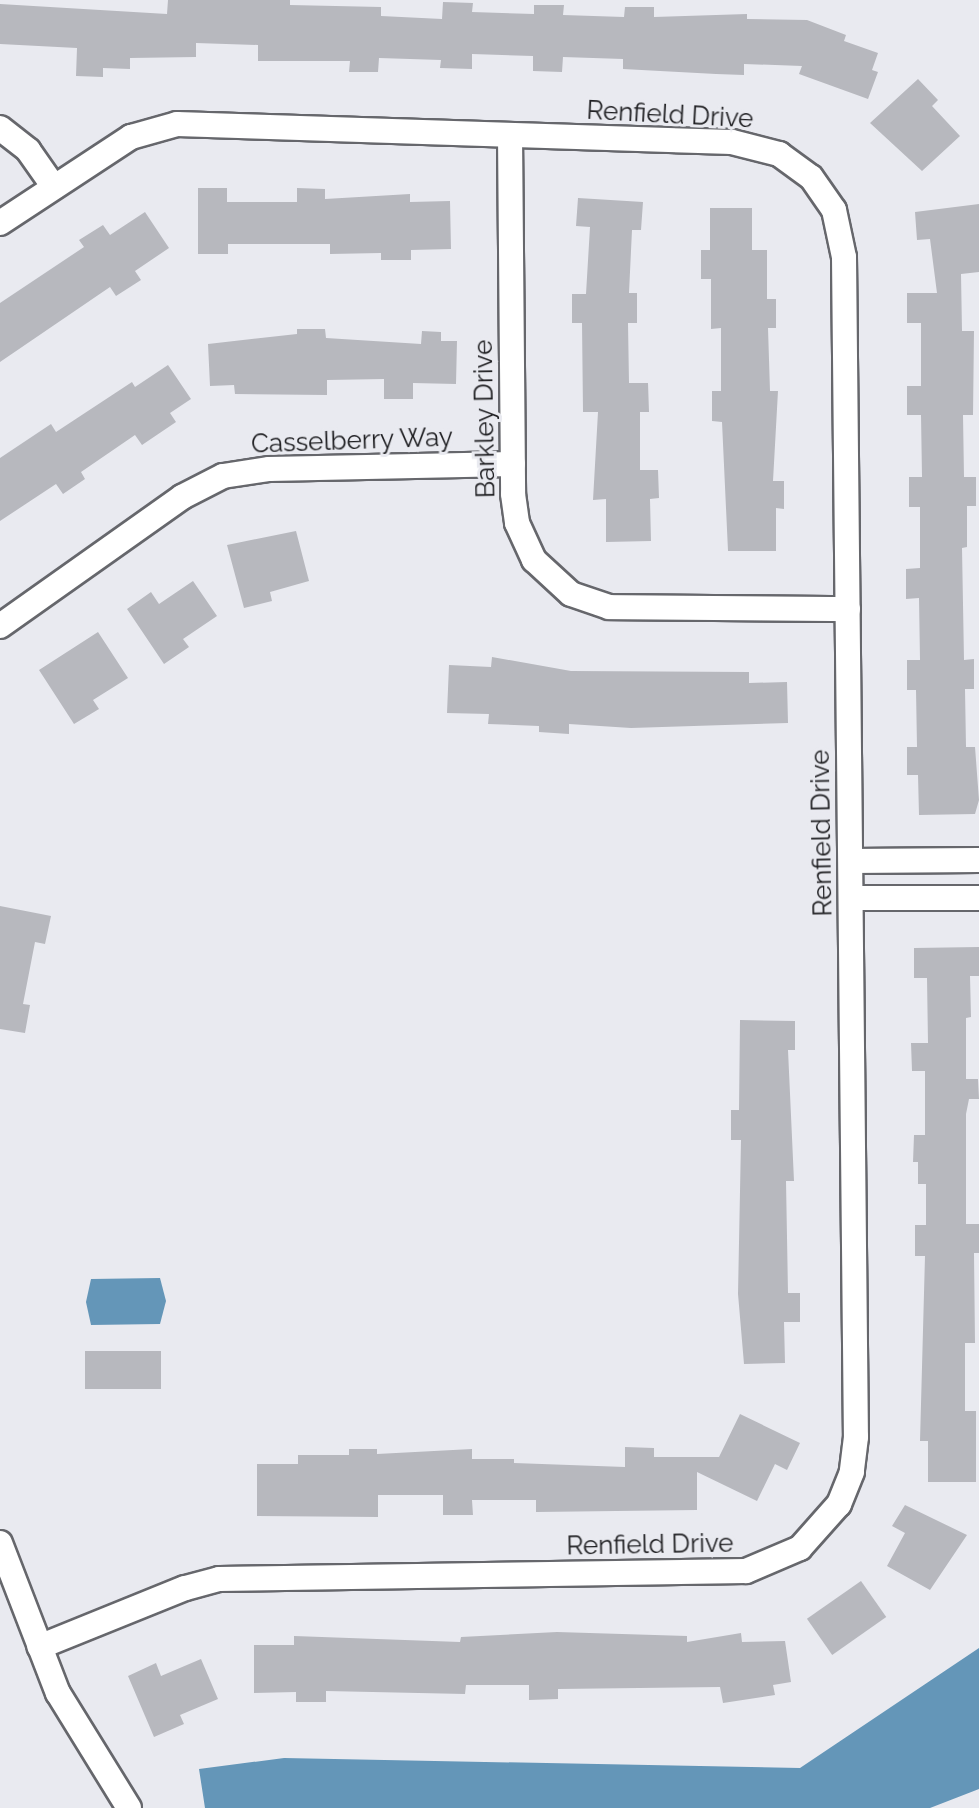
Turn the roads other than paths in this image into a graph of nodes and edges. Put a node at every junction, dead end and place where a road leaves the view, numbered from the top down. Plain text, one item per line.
1 (0, 128) edge
2 (510, 135) junction
3 (54, 187) junction
4 (0, 223) edge
5 (513, 464) junction
6 (848, 609) junction
7 (0, 626) edge
8 (979, 860) edge
9 (851, 861) junction
10 (851, 898) junction
11 (979, 898) edge
12 (0, 1543) edge
13 (39, 1647) junction
14 (129, 1808) edge

1 - 3 street
2 - 3 street, Renfield Drive
2 - 5 street, Barkley Drive
2 - 6 street, Renfield Drive
3 - 4 street, Renfield Drive
5 - 6 street, Barkley Drive
5 - 7 street, Casselberry Way
6 - 9 street, Renfield Drive
8 - 9 street
9 - 10 street, Renfield Drive
10 - 11 street
10 - 13 street, Renfield Drive
12 - 13 street
13 - 14 street

